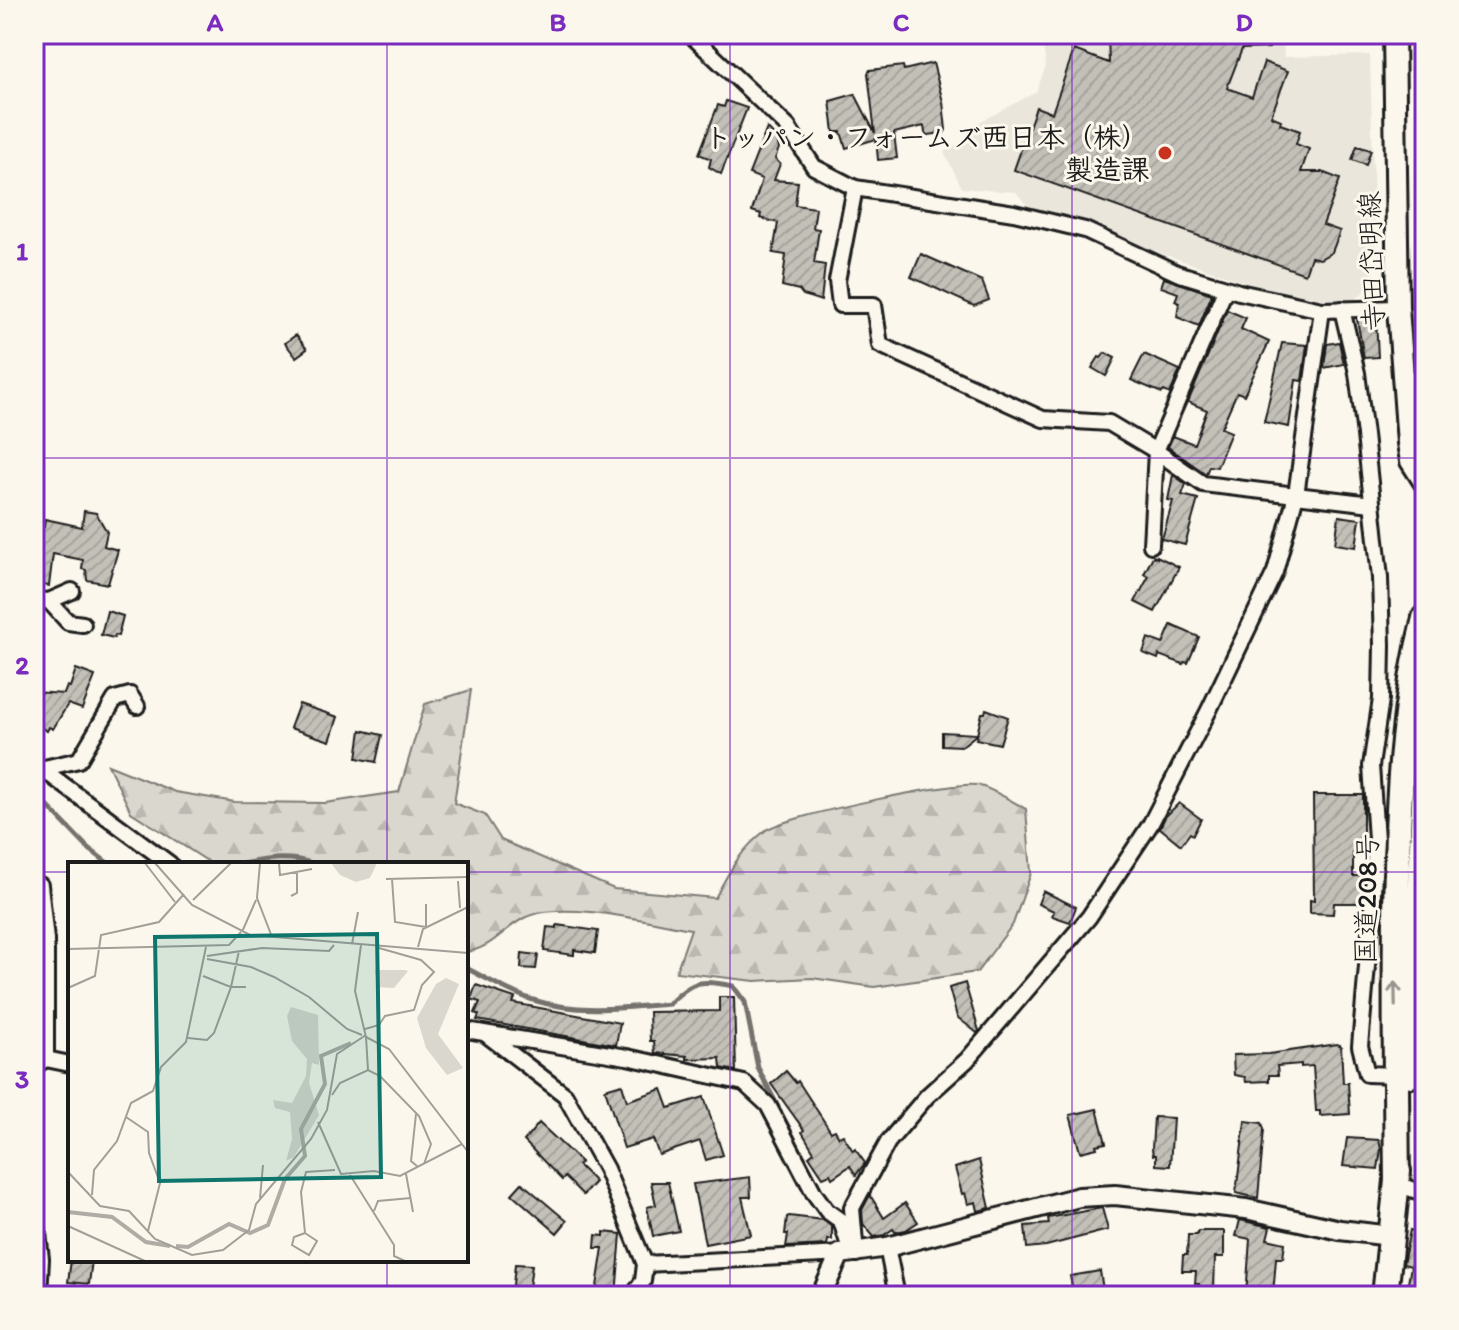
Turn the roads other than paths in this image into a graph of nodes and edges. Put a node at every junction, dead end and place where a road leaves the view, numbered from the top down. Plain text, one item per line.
1 (690, 34) edge
2 (1394, 34) edge
3 (855, 188) junction
4 (1226, 288) junction
5 (1398, 308) junction
6 (1342, 309) junction
7 (1322, 310) junction
8 (1156, 451) junction
9 (1425, 483) edge
10 (1296, 495) junction
11 (1372, 504) junction
12 (1151, 545) dead end
13 (72, 591) dead end
14 (41, 600) edge
15 (1425, 618) edge
16 (83, 624) dead end
17 (137, 706) dead end
18 (37, 766) edge
19 (1371, 766) junction
20 (1399, 766) junction
21 (1425, 784) edge
22 (167, 862) edge
23 (34, 884) edge
24 (468, 1030) edge
25 (487, 1034) junction
26 (40, 1062) edge
27 (68, 1064) edge
28 (1396, 1075) junction
29 (1397, 1184) junction
30 (1425, 1194) edge
31 (34, 1197) edge
32 (1391, 1236) junction
33 (887, 1247) junction
34 (850, 1254) junction
35 (645, 1264) junction
36 (39, 1296) edge
37 (633, 1296) edge
38 (821, 1296) edge
39 (897, 1296) edge
40 (1385, 1296) edge

1 - 3 street
2 - 5 main road, 寺田岱明線
3 - 4 street
3 - 8 street
4 - 7 street
4 - 8 street
5 - 6 street
5 - 9 main road, 寺田岱明線
6 - 7 street
6 - 11 street
7 - 10 street
8 - 10 street
8 - 12 street
10 - 11 street
10 - 34 street
11 - 19 street
13 - 14 street
14 - 16 street
15 - 20 highway, 国道208号
17 - 18 street
18 - 22 street
19 - 20 street
19 - 28 street
28 -> 20 highway, 国道208号
21 - 29 highway, 国道208号
23 - 26 street
24 - 25 street
25 - 34 street
25 - 35 street
26 - 27 street
28 - 29 highway, 国道208号
29 - 30 street
29 - 32 highway, 国道208号
31 - 36 street
32 - 33 street
32 - 40 highway, 国道208号
33 - 34 street
33 - 39 street
34 - 35 street
34 - 38 street
35 - 37 street

